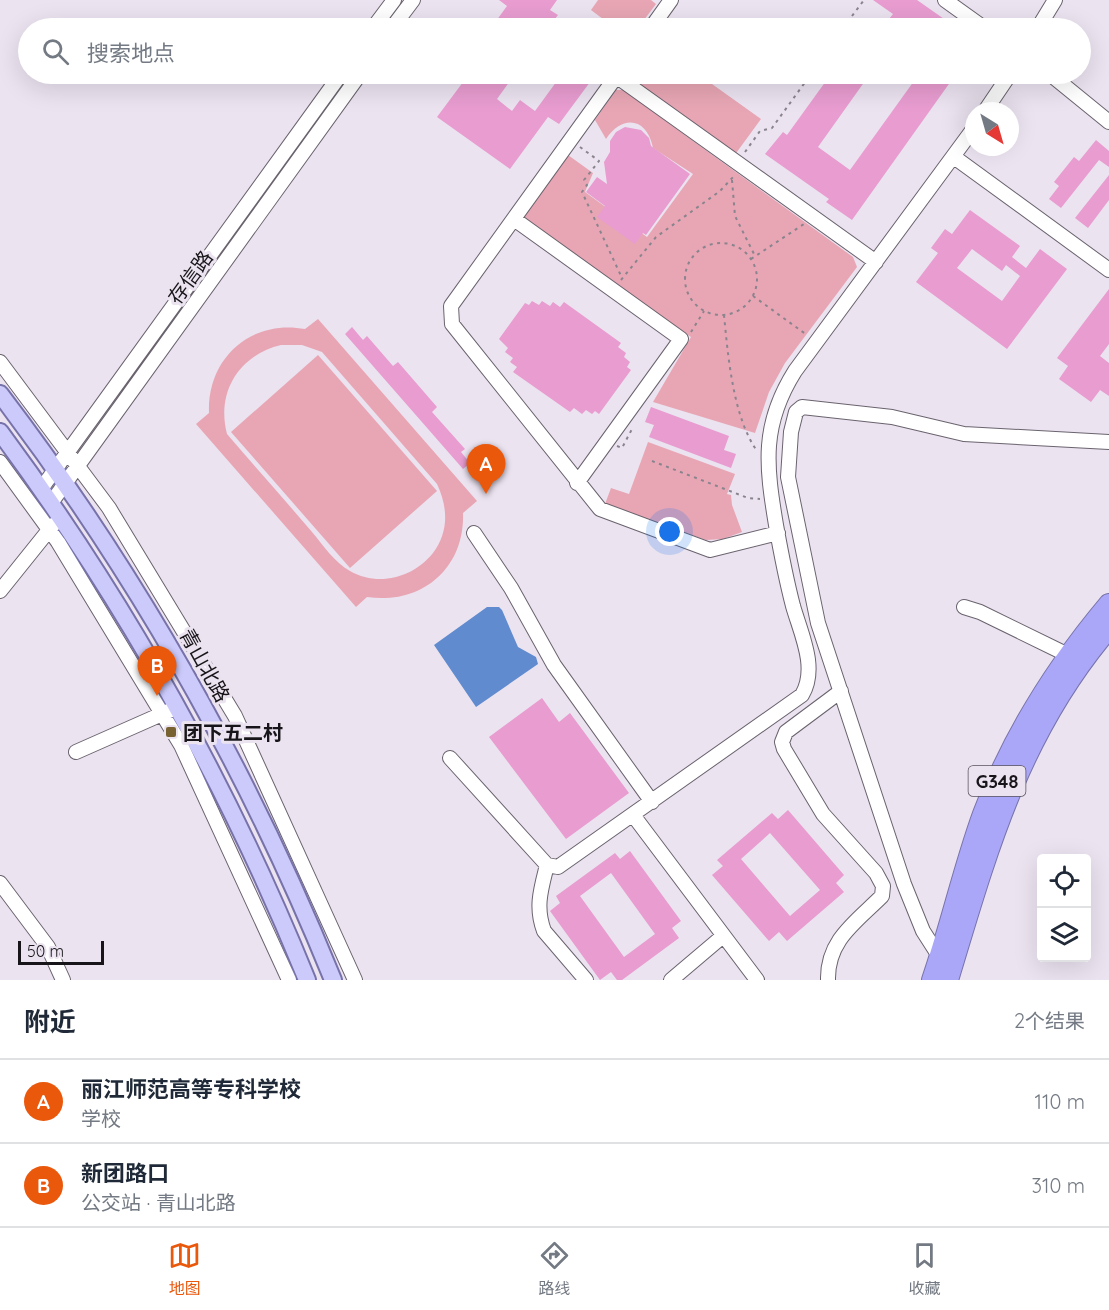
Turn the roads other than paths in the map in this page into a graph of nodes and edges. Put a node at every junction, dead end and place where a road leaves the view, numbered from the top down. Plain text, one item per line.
1 (394, 0) edge
2 (413, 0) edge
3 (945, 0) edge
4 (1055, 0) edge
5 (668, 1) edge
6 (381, 18) edge
7 (400, 18) edge
8 (657, 18) edge
9 (970, 18) edge
10 (1044, 18) edge
11 (334, 84) edge
12 (353, 84) edge
13 (610, 84) edge
14 (629, 84) edge
15 (1003, 84) edge
16 (1062, 84) edge
17 (991, 102) edge
18 (1109, 122) edge
19 (965, 141) edge
20 (954, 157) junction
21 (514, 219) junction
22 (876, 262) junction
23 (1109, 270) edge
24 (0, 362) edge
25 (0, 394) edge
26 (0, 432) edge
27 (1109, 442) edge
28 (68, 452) junction
29 (0, 462) edge
30 (78, 465) junction
31 (60, 476) junction
32 (577, 483) junction
33 (51, 503) junction
34 (50, 530) junction
35 (474, 533) dead end
36 (778, 533) junction
37 (0, 591) edge
38 (1109, 604) edge
39 (964, 607) dead end
40 (1109, 628) edge
41 (1068, 655) junction
42 (841, 691) junction
43 (171, 711) junction
44 (76, 752) dead end
45 (450, 758) dead end
46 (652, 802) junction
47 (633, 815) junction
48 (547, 865) junction
49 (0, 883) edge
50 (723, 936) junction
51 (939, 956) junction
52 (63, 980) edge
53 (289, 980) edge
54 (308, 980) edge
55 (333, 980) edge
56 (355, 980) edge
57 (586, 980) edge
58 (671, 980) edge
59 (758, 980) edge
60 (828, 980) edge
61 (932, 980) edge
62 (948, 980) edge

1 - 6 street
2 - 7 street
3 - 9 street
4 - 10 street
5 - 8 street
11 - 28 street, 存信路
12 - 30 street, 存信路
13 - 21 street
14 - 22 street
15 - 17 street
16 - 18 street
19 - 20 street
20 - 22 street
20 - 23 street
21 - 32 street
21 - 32 street
22 - 36 street
24 - 28 street
25 - 31 main road, 青山北路
26 - 33 main road
27 - 42 street
28 - 30 street
28 - 31 street, 存信路
29 - 34 street
30 - 31 street, 存信路
30 - 56 street
31 - 33 street, 存信路
31 - 55 main road, 青山北路
32 - 36 street
33 - 34 street, 存信路
33 - 43 main road
34 - 37 street, 存信路
34 - 43 street
35 - 46 street
36 - 46 street
38 - 41 highway, G348
39 - 41 street
40 - 62 highway, G348
41 - 51 highway, G348
42 - 51 street
42 - 60 street
43 - 44 street
43 - 53 street
43 - 54 main road
45 - 48 street
46 - 47 street
47 - 48 street
47 - 50 street
48 - 57 street
49 - 52 street
50 - 58 street
50 - 59 street
51 - 61 highway, G348

